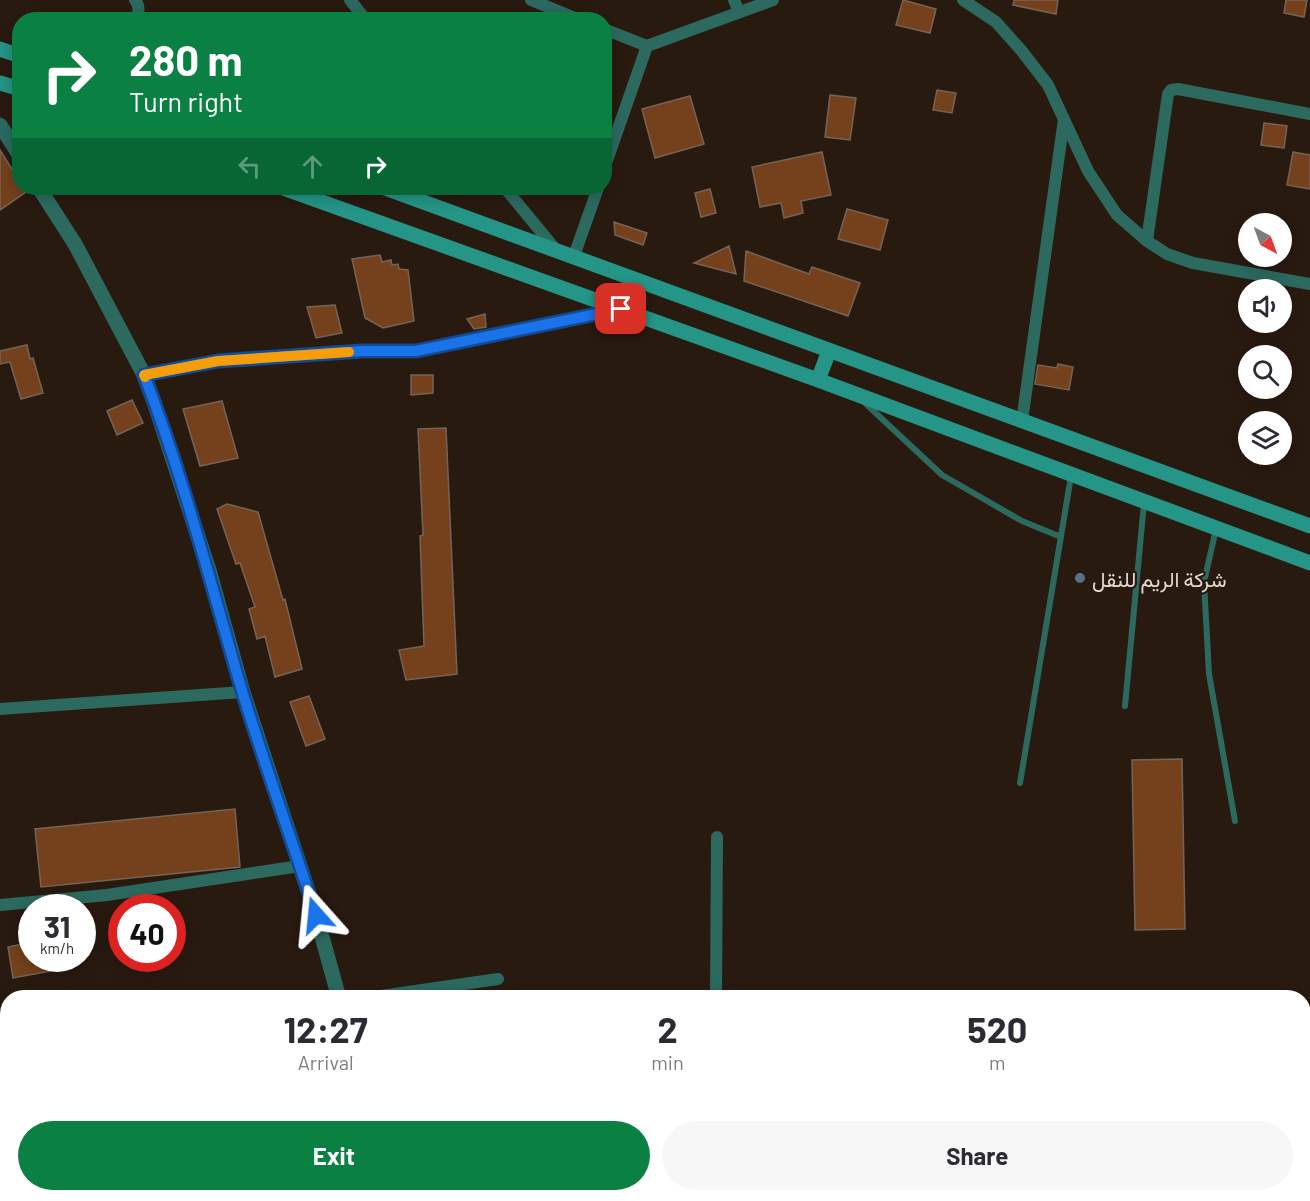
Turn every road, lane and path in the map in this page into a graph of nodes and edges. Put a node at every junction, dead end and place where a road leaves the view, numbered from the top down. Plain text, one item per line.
1 (350, 0) edge
2 (531, 0) edge
3 (773, 0) edge
4 (963, 0) edge
5 (736, 6) edge
6 (360, 12) edge
7 (560, 12) edge
8 (612, 32) edge
9 (647, 46) junction
10 (1310, 114) edge
11 (1064, 118) junction
12 (0, 125) edge
13 (12, 144) edge
14 (612, 146) edge
15 (44, 195) edge
16 (303, 195) edge
17 (404, 195) edge
18 (511, 195) edge
19 (596, 195) edge
20 (1147, 241) junction
21 (556, 250) junction
22 (574, 256) junction
23 (1310, 284) edge
24 (621, 309) junction
25 (829, 351) junction
26 (144, 375) junction
27 (818, 380) junction
28 (855, 394) junction
29 (1022, 421) junction
30 (1071, 475) junction
31 (1144, 502) junction
32 (1310, 526) edge
33 (1216, 530) junction
34 (1061, 537) junction
35 (1310, 563) edge
36 (243, 692) junction
37 (1125, 706) dead end
38 (0, 709) edge
39 (1020, 783) dead end
40 (1235, 821) dead end
41 (717, 837) dead end
42 (300, 866) junction
43 (0, 905) edge
44 (498, 979) dead end
45 (337, 990) edge
46 (422, 990) edge
47 (716, 990) edge

1 - 6 street
2 - 7 street
3 - 5 street
4 - 11 street
5 - 9 street
8 - 9 street
9 - 14 street
10 - 20 street
11 - 20 street
11 - 29 street
12 - 13 street
15 - 26 street
16 - 24 main road
17 - 21 main road
18 - 21 street
19 - 22 street
20 - 23 street
21 - 22 main road
22 - 25 main road
24 - 26 street
24 - 27 main road
25 - 27 main road
25 - 29 main road
26 - 36 street
27 - 28 main road
28 - 30 main road
28 - 34 lane
29 - 32 main road
30 - 31 main road
30 - 34 lane
31 - 33 main road
31 - 37 lane
33 - 35 main road
33 - 40 lane
34 - 39 lane
36 - 38 street
36 - 42 street
41 - 47 street
42 - 43 street
42 - 45 street
44 - 46 street

